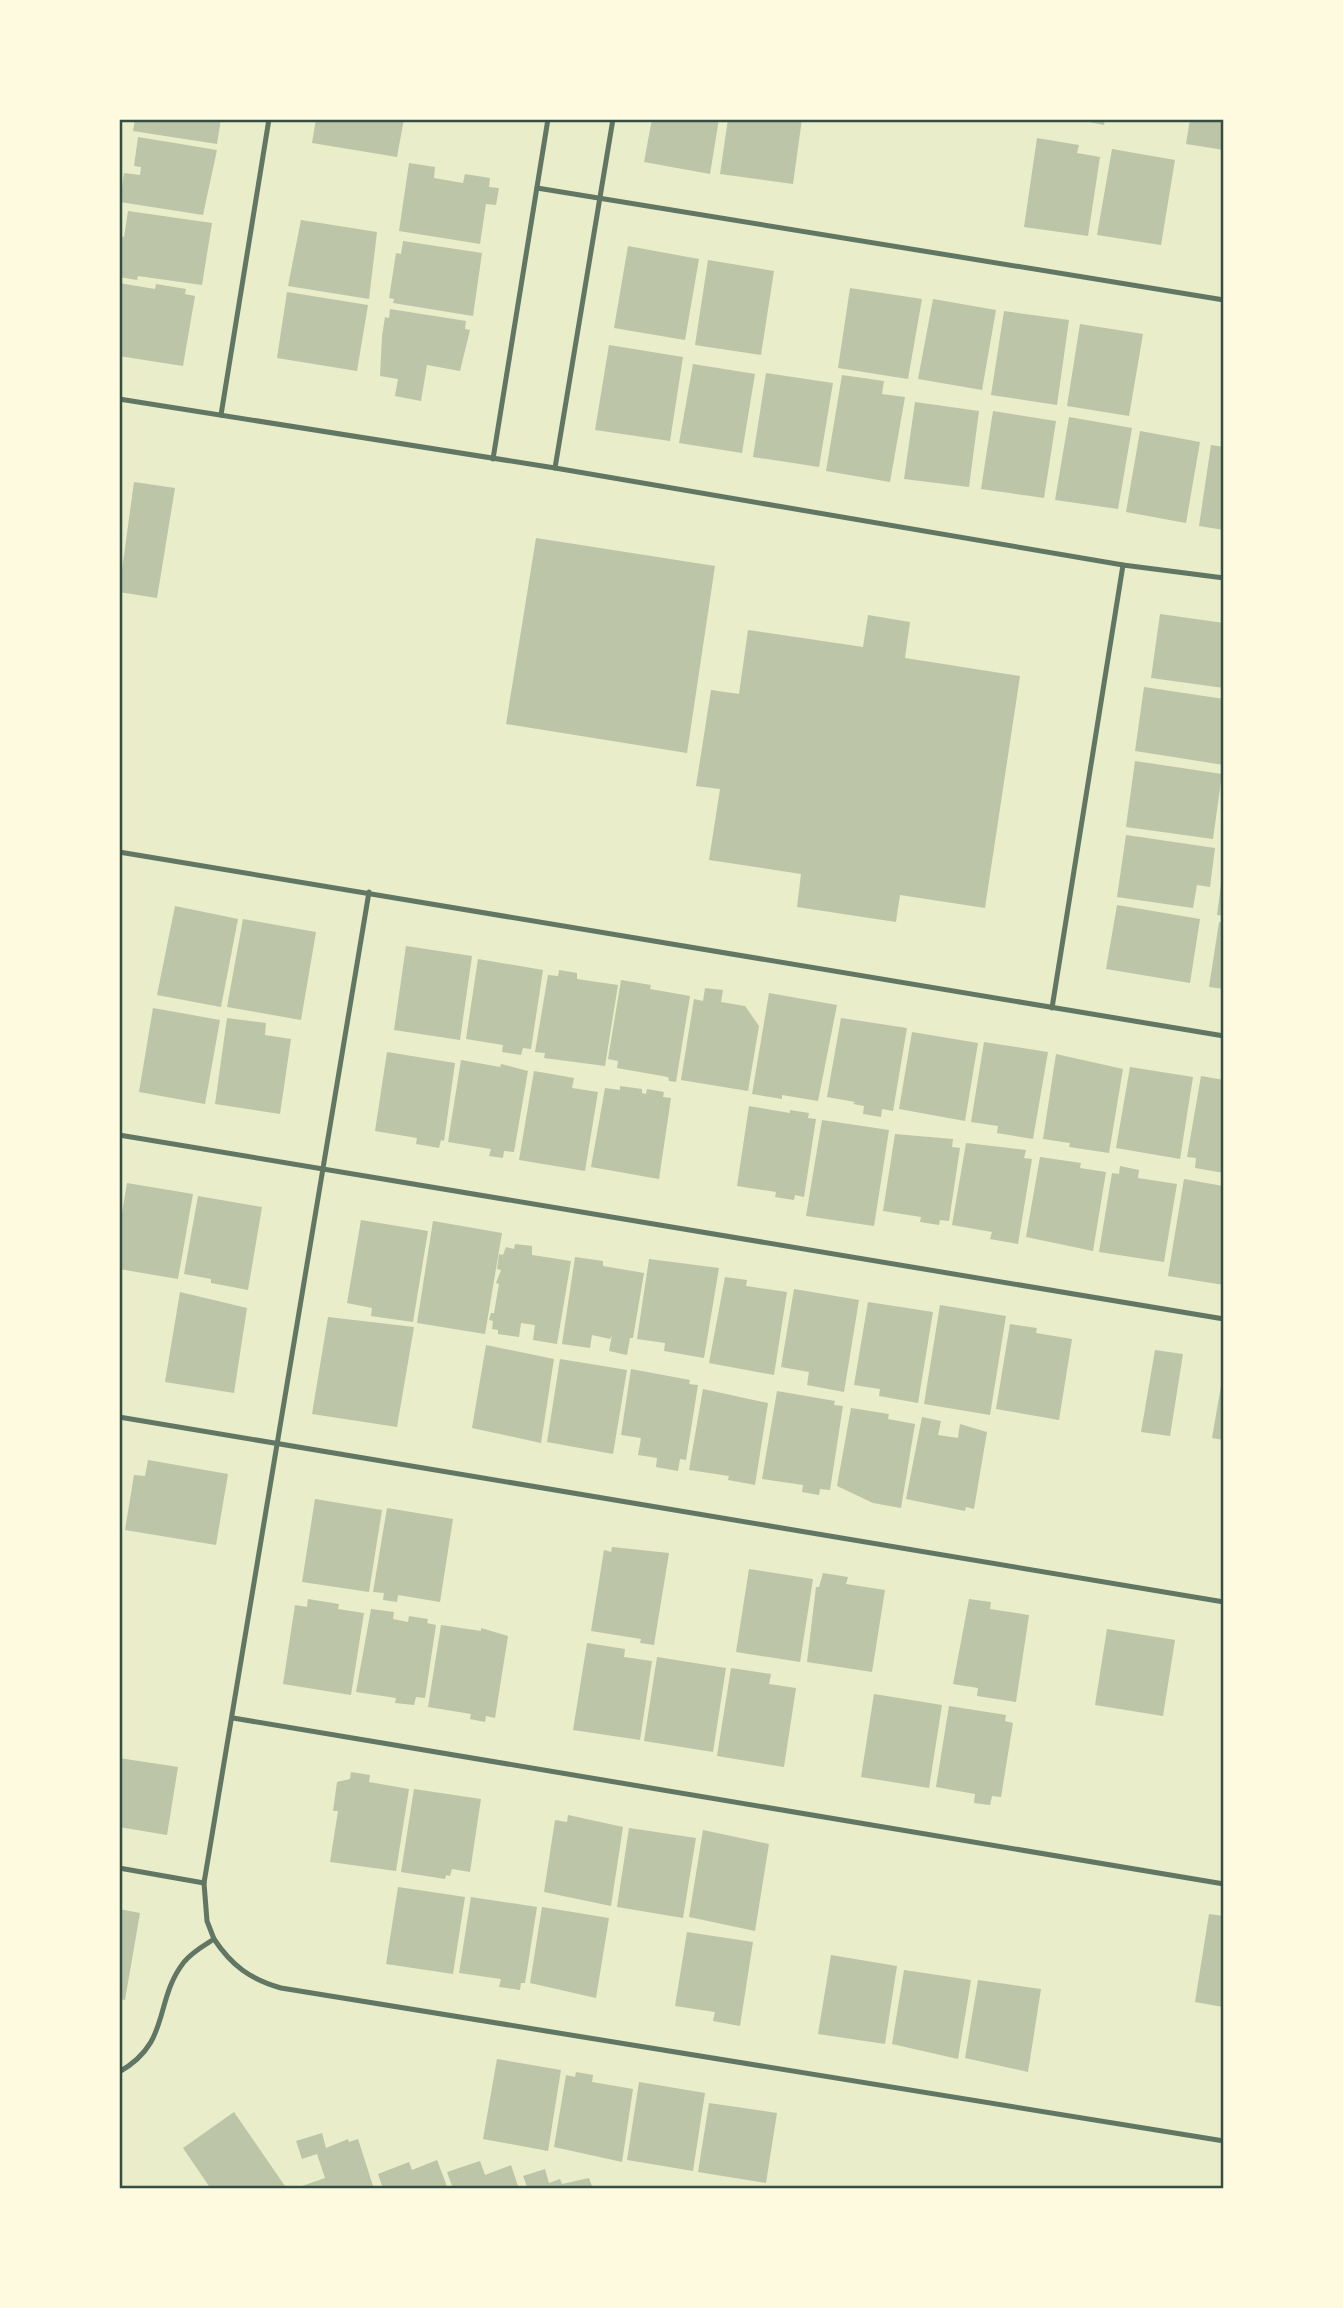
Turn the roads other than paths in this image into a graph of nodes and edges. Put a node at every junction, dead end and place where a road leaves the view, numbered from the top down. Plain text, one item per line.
1 (269, 119) edge
2 (548, 119) edge
3 (613, 119) edge
4 (537, 188) junction
5 (600, 198) junction
6 (1224, 300) edge
7 (119, 399) edge
8 (221, 415) junction
9 (493, 458) junction
10 (555, 468) junction
11 (1123, 565) junction
12 (1224, 578) edge
13 (119, 852) edge
14 (369, 892) junction
15 (1052, 1008) junction
16 (1224, 1037) edge
17 (119, 1135) edge
18 (324, 1169) junction
19 (1224, 1318) edge
20 (119, 1417) edge
21 (278, 1446) junction
22 (1224, 1602) edge
23 (233, 1718) junction
24 (119, 1868) edge
25 (204, 1883) junction
26 (1224, 1884) edge
27 (214, 1939) junction
28 (119, 2072) edge
29 (1224, 2141) edge

1 - 8 lane
2 - 4 lane
3 - 5 lane
4 - 5 lane
4 - 9 lane
5 - 6 lane
5 - 10 lane
7 - 8 lane
8 - 9 lane
9 - 10 lane
10 - 11 lane
11 - 12 lane
11 - 15 lane
13 - 14 lane
14 - 15 lane
14 - 18 lane
15 - 16 lane
17 - 18 lane
18 - 19 lane
18 - 21 lane
20 - 21 lane
21 - 22 lane
21 - 23 lane
23 - 25 lane
23 - 26 lane
24 - 25 lane
25 - 27 lane
27 - 28 lane
27 - 29 lane

